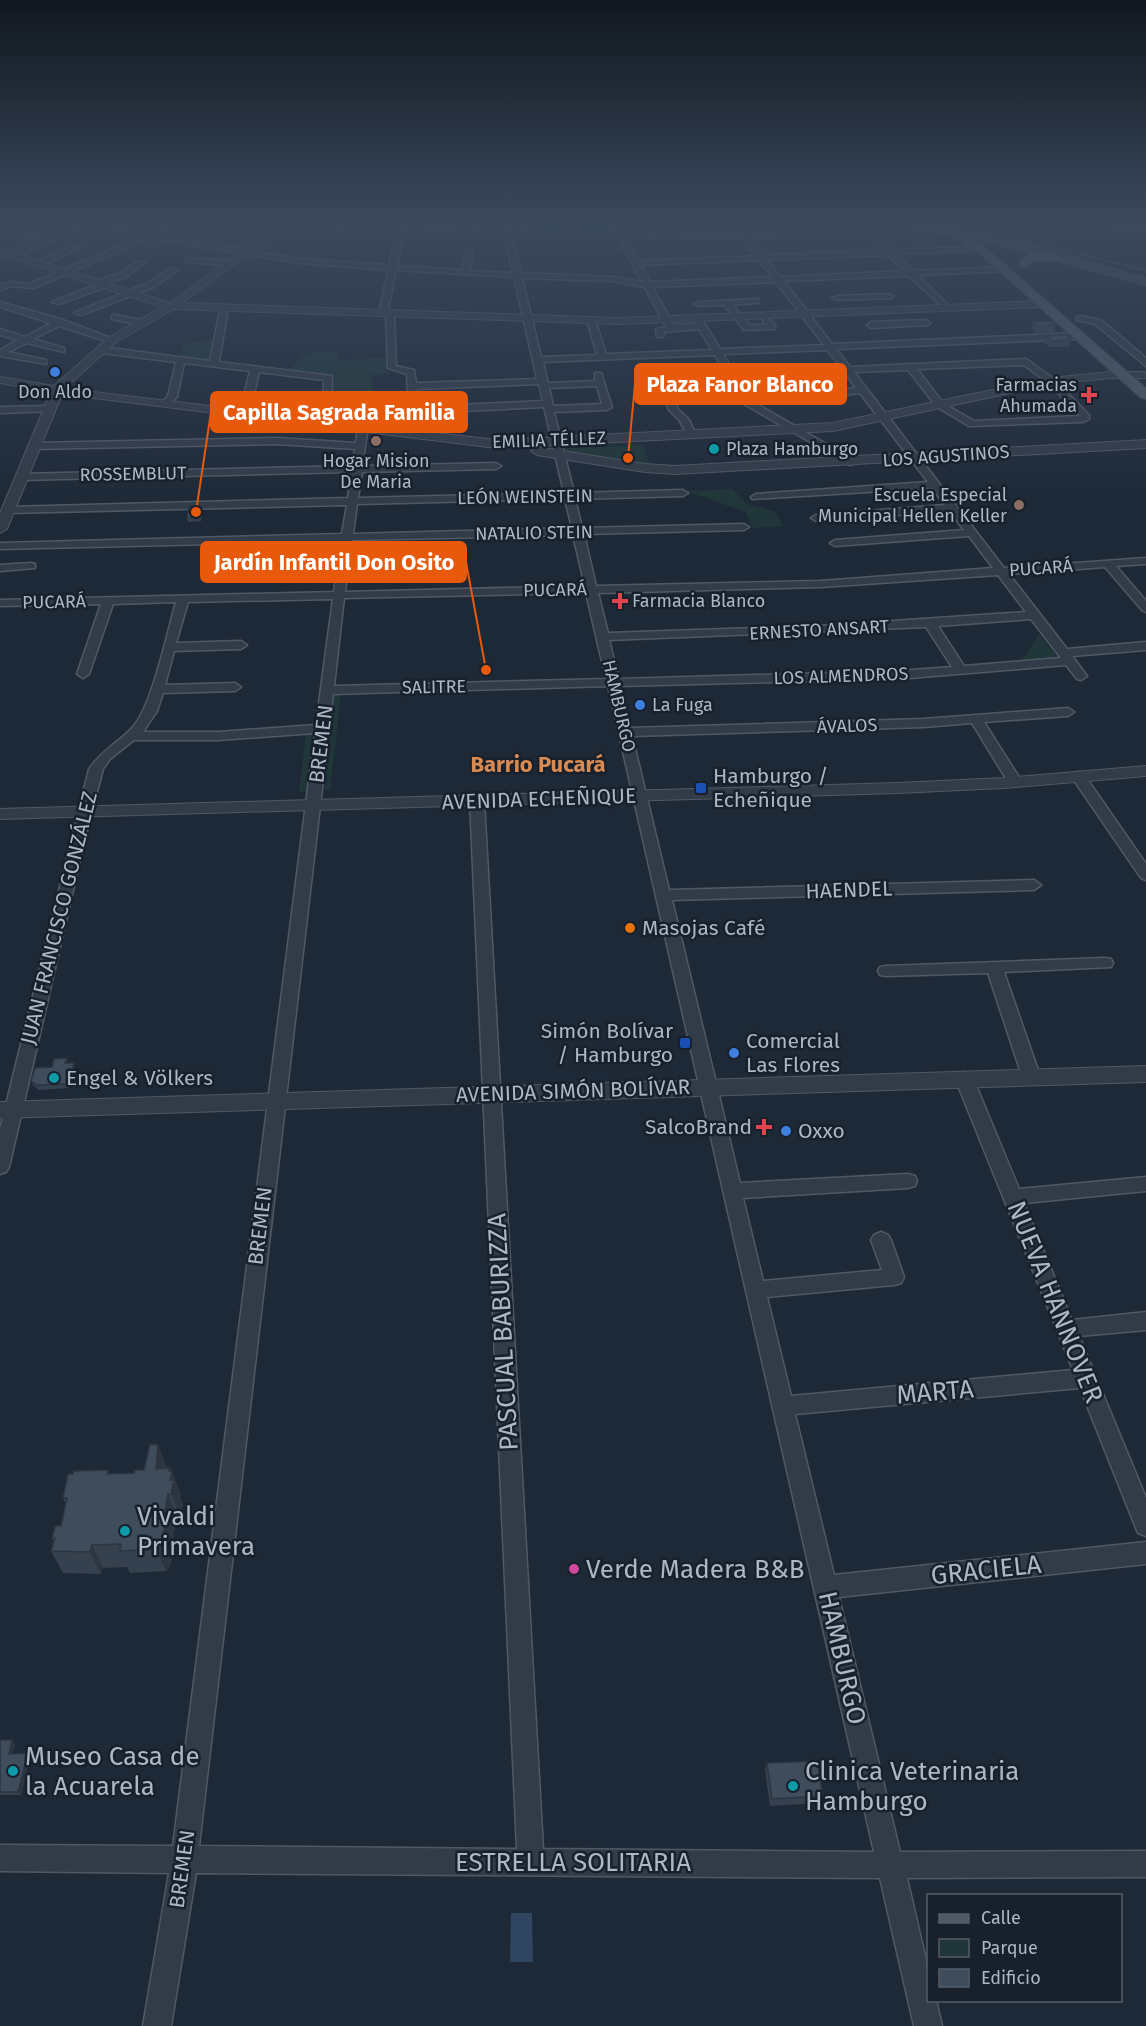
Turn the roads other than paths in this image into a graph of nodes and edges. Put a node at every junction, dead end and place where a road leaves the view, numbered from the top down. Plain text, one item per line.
1 (38, 316) edge
2 (156, 316) edge
3 (222, 316) edge
4 (390, 316) edge
5 (459, 316) edge
6 (665, 316) edge
7 (737, 316) joint
8 (749, 316) edge
9 (807, 316) edge
10 (886, 316) edge
11 (892, 316) edge
12 (1056, 316) edge
13 (1071, 316) edge
14 (1078, 316) edge
15 (1080, 316) edge
16 (115, 317) dead end
17 (529, 318) junction
18 (1060, 319) junction
19 (591, 320) junction
20 (60, 322) junction
21 (700, 322) junction
22 (143, 323) junction
23 (669, 323) junction
24 (926, 323) dead end
25 (888, 324) junction
26 (904, 324) junction
27 (871, 325) dead end
28 (0, 332) edge
29 (660, 335) dead end
30 (1079, 336) junction
31 (112, 339) junction
32 (25, 340) junction
33 (831, 347) junction
34 (61, 350) dead end
35 (101, 350) junction
36 (717, 352) junction
37 (0, 353) edge
38 (602, 357) junction
39 (181, 359) junction
40 (538, 360) junction
41 (43, 362) dead end
42 (214, 363) junction
43 (1146, 363) edge
44 (910, 367) junction
45 (255, 368) junction
46 (657, 370) dead end
47 (848, 370) junction
48 (293, 375) dead end
49 (730, 375) junction
50 (1146, 375) edge
51 (1125, 377) junction
52 (0, 379) edge
53 (1056, 380) junction
54 (544, 383) junction
55 (412, 386) junction
56 (57, 388) junction
57 (863, 390) junction
58 (1146, 395) edge
59 (167, 402) junction
60 (747, 402) junction
61 (940, 405) junction
62 (549, 407) junction
63 (48, 409) junction
64 (0, 410) edge
65 (413, 410) junction
66 (245, 412) junction
67 (884, 418) junction
68 (325, 422) junction
69 (363, 427) junction
70 (796, 430) junction
71 (413, 433) junction
72 (690, 435) junction
73 (557, 441) junction
74 (496, 444) junction
75 (1146, 444) edge
76 (33, 446) junction
77 (359, 446) junction
78 (561, 455) junction
79 (915, 458) junction
80 (850, 462) junction
81 (496, 466) dead end
82 (356, 469) junction
83 (21, 477) junction
84 (936, 485) junction
85 (683, 493) dead end
86 (570, 496) junction
87 (756, 497) dead end
88 (351, 502) junction
89 (953, 508) junction
90 (8, 510) junction
91 (816, 518) dead end
92 (744, 527) dead end
93 (0, 529) edge
94 (579, 531) junction
95 (972, 533) junction
96 (347, 537) junction
97 (835, 543) dead end
98 (0, 546) edge
99 (1146, 561) edge
100 (1108, 564) junction
101 (31, 566) dead end
102 (0, 568) edge
103 (1000, 571) junction
104 (592, 589) junction
105 (339, 595) junction
106 (183, 599) junction
107 (108, 601) junction
108 (0, 603) edge
109 (1146, 608) edge
110 (1035, 615) junction
111 (931, 624) junction
112 (603, 637) junction
113 (241, 645) dead end
114 (1146, 646) edge
115 (170, 648) junction
116 (1066, 657) junction
117 (961, 671) junction
118 (83, 674) dead end
119 (1081, 676) dead end
120 (613, 682) junction
121 (236, 687) dead end
122 (157, 689) junction
123 (327, 690) junction
124 (1068, 712) dead end
125 (976, 720) junction
126 (322, 729) junction
127 (625, 732) junction
128 (131, 736) junction
129 (1146, 771) edge
130 (1078, 776) junction
131 (1015, 782) junction
132 (640, 796) junction
133 (477, 801) junction
134 (313, 806) junction
135 (84, 811) junction
136 (0, 814) edge
137 (1146, 875) edge
138 (1034, 885) dead end
139 (663, 895) junction
140 (1105, 963) dead end
141 (994, 967) junction
142 (886, 971) dead end
143 (1146, 1074) edge
144 (1031, 1076) junction
145 (964, 1078) junction
146 (709, 1086) junction
147 (492, 1095) junction
148 (276, 1101) junction
149 (7, 1110) edge
150 (0, 1167) edge
151 (908, 1180) dead end
152 (1146, 1184) edge
153 (733, 1191) junction
154 (1012, 1197) junction
155 (881, 1240) dead end
156 (756, 1290) junction
157 (1146, 1321) edge
158 (1065, 1329) junction
159 (1086, 1378) junction
160 (783, 1406) junction
161 (1146, 1525) edge
162 (1146, 1553) edge
163 (826, 1587) junction
164 (0, 1858) edge
165 (184, 1859) junction
166 (531, 1863) junction
167 (1146, 1864) edge
168 (890, 1865) junction
169 (157, 2026) edge
170 (928, 2026) edge

1 - 20 street
2 - 22 street
3 - 42 street
4 - 55 street
5 - 17 street
6 - 23 street
7 - 8 street
7 - 21 street
9 - 33 street
10 - 25 street
11 - 26 street
12 - 18 main road
13 - 18 main road
14 - 50 main road
15 - 43 street
16 - 22 street
17 - 19 street
17 - 40 street, HAMBURGO
18 - 30 main road
19 - 23 street
19 - 38 street
20 - 31 street
20 - 32 street
21 - 23 street
21 - 36 street
22 - 31 street
23 - 29 street
24 - 26 street
25 - 26 street
25 - 27 street
28 - 32 street
30 - 33 street
30 - 51 main road
31 - 35 street
32 - 34 street
32 - 37 street
33 - 36 street
33 - 47 street
35 - 39 street
35 - 56 street
36 - 38 street
36 - 49 street
37 - 41 street
38 - 40 street
39 - 42 street
39 - 59 street
40 - 54 street, HAMBURGO
42 - 45 street
44 - 47 street
44 - 53 street
44 - 61 street
45 - 66 street
45 - 68 street
46 - 72 street
47 - 49 street
47 - 57 street
48 - 68 street
49 - 60 street
50 - 51 street, EMILIA TÉLLEZ
51 - 53 street, EMILIA TÉLLEZ
51 - 58 main road
52 - 56 street, EMILIA TÉLLEZ
53 - 61 street, EMILIA TÉLLEZ
53 - 61 street
54 - 55 street
54 - 62 street, HAMBURGO
54 - 62 street
55 - 65 street
56 - 59 street, EMILIA TÉLLEZ
56 - 63 street
57 - 60 street
57 - 67 street
59 - 66 street, EMILIA TÉLLEZ
60 - 70 street
61 - 67 street, EMILIA TÉLLEZ
62 - 65 street
62 - 73 street, HAMBURGO
63 - 64 street
63 - 76 street
65 - 71 street
66 - 68 street, EMILIA TÉLLEZ
67 - 70 street, EMILIA TÉLLEZ
67 - 79 street
68 - 69 street, EMILIA TÉLLEZ
69 - 71 street, EMILIA TÉLLEZ
69 - 77 street, BREMEN
70 - 72 street, EMILIA TÉLLEZ
70 - 80 street
71 - 74 street, EMILIA TÉLLEZ
72 - 73 street, EMILIA TÉLLEZ
73 - 74 street, EMILIA TÉLLEZ
73 - 78 street, HAMBURGO
74 - 78 street, LOS AGUSTINOS
75 - 79 street, LOS AGUSTINOS
76 - 77 street
76 - 83 street
77 - 82 street, BREMEN
78 - 80 street, LOS AGUSTINOS
78 - 86 street, HAMBURGO
79 - 80 street, LOS AGUSTINOS
79 - 84 street
81 - 82 street, ROSSEMBLUT
82 - 83 street, ROSSEMBLUT
82 - 88 street, BREMEN
83 - 90 street
84 - 87 street
84 - 89 street
85 - 86 street, LEÓN WEINSTEIN
86 - 88 street, LEÓN WEINSTEIN
86 - 94 street, HAMBURGO
88 - 90 street, LEÓN WEINSTEIN
88 - 96 street, BREMEN
89 - 91 street
89 - 95 street
90 - 93 street
92 - 94 street, NATALIO STEIN
94 - 96 street, NATALIO STEIN
94 - 104 street, HAMBURGO
95 - 97 street
95 - 103 street
96 - 98 street, NATALIO STEIN
96 - 105 street, BREMEN
99 - 100 street, PUCARÁ
100 - 103 street, PUCARÁ
100 - 109 street
101 - 102 street
103 - 104 street, PUCARÁ
103 - 110 street
104 - 105 street, PUCARÁ
104 - 112 street, HAMBURGO
105 - 106 street, PUCARÁ
105 - 123 street, BREMEN
106 - 107 street, PUCARÁ
106 - 115 street, JUAN FRANCISCO GONZÁLEZ
107 - 108 street, PUCARÁ
107 - 118 street, PUCARÁ
110 - 111 street, ERNESTO ANSART
110 - 116 street
111 - 112 street, ERNESTO ANSART
111 - 117 street
112 - 120 street, HAMBURGO
113 - 115 street
114 - 116 street, LOS ALMENDROS
115 - 122 street, JUAN FRANCISCO GONZÁLEZ
116 - 117 street, LOS ALMENDROS
116 - 119 street
117 - 120 street, LOS ALMENDROS
120 - 123 street, SALITRE
120 - 127 street, HAMBURGO
121 - 122 street
122 - 128 street, JUAN FRANCISCO GONZÁLEZ
123 - 126 street, BREMEN
124 - 125 street, ÁVALOS
125 - 127 street, ÁVALOS
125 - 131 street
126 - 128 street
126 - 134 street, BREMEN
127 - 132 street, HAMBURGO
128 - 135 street, JUAN FRANCISCO GONZÁLEZ
129 - 130 street, AVENIDA ECHEÑIQUE
130 - 131 street, AVENIDA ECHEÑIQUE
130 - 137 street
131 - 132 street, AVENIDA ECHEÑIQUE
132 - 133 street, AVENIDA ECHEÑIQUE
132 - 139 street, HAMBURGO
133 - 134 street, AVENIDA ECHEÑIQUE
133 - 147 street, PASCUAL BABURIZZA
134 - 135 street, AVENIDA ECHEÑIQUE
134 - 148 street, BREMEN
135 - 136 street, AVENIDA ECHEÑIQUE
135 - 149 street, JUAN FRANCISCO GONZÁLEZ
138 - 139 street, HAENDEL
139 - 146 street, HAMBURGO
140 - 141 street
141 - 142 street
141 - 144 street
143 - 144 street, AVENIDA SIMÓN BOLÍVAR
144 - 145 street, AVENIDA SIMÓN BOLÍVAR
145 - 146 street, AVENIDA SIMÓN BOLÍVAR
145 - 154 street, NUEVA HANNOVER
146 - 147 street, AVENIDA SIMÓN BOLÍVAR
146 - 153 street, HAMBURGO
147 - 148 street, AVENIDA SIMÓN BOLÍVAR
147 - 166 street, PASCUAL BABURIZZA
148 - 149 street, AVENIDA SIMÓN BOLÍVAR
148 - 165 street, BREMEN
149 - 150 street, JUAN FRANCISCO GONZÁLEZ
151 - 153 street
152 - 154 street
153 - 156 street, HAMBURGO
154 - 158 street, NUEVA HANNOVER
155 - 156 street
156 - 160 street, HAMBURGO
157 - 158 street
158 - 159 street, NUEVA HANNOVER
159 - 160 street, MARTA
159 - 161 street, NUEVA HANNOVER
160 - 163 street, HAMBURGO
162 - 163 street, GRACIELA
163 - 168 street, HAMBURGO
164 - 165 street, ESTRELLA SOLITARIA
165 - 166 street, ESTRELLA SOLITARIA
165 - 169 street, BREMEN
166 - 168 street, ESTRELLA SOLITARIA
167 - 168 street, ESTRELLA SOLITARIA
168 - 170 street, HAMBURGO

